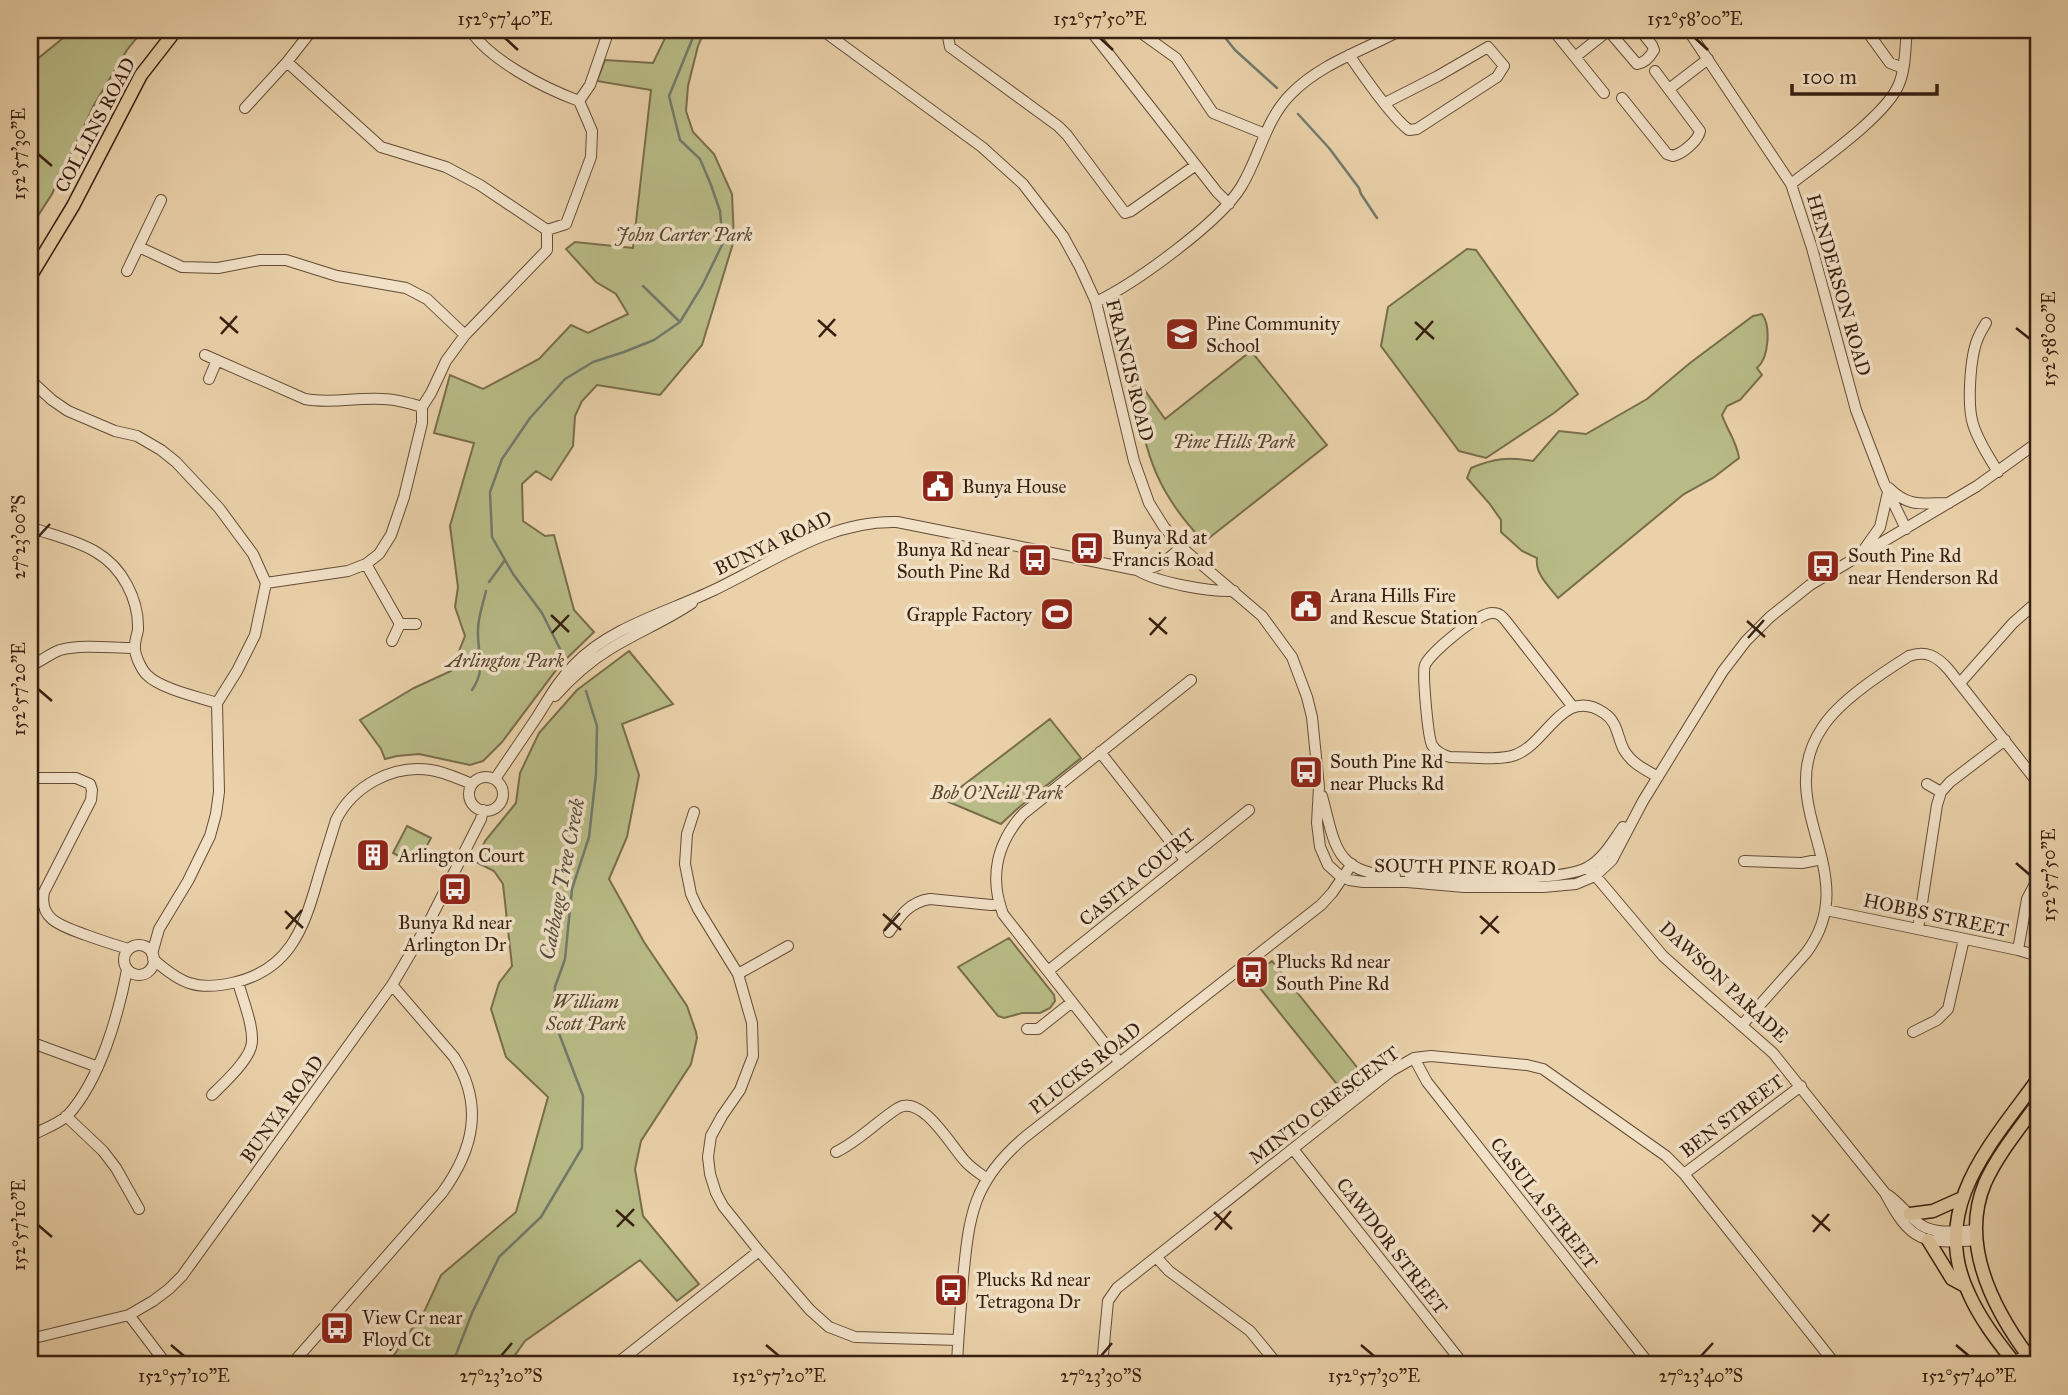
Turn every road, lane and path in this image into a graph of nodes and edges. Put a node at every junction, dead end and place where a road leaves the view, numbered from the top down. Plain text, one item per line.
1 (176, 30) edge
2 (470, 30) edge
3 (609, 30) edge
4 (822, 30) edge
5 (953, 30) edge
6 (1090, 30) edge
7 (1137, 30) edge
8 (1401, 30) edge
9 (1553, 30) edge
10 (1609, 30) edge
11 (1640, 30) edge
12 (1688, 30) edge
13 (1866, 30) edge
14 (1907, 30) edge
15 (309, 34) dead end
16 (1349, 55) junction
17 (1575, 57) junction
18 (1708, 59) junction
19 (287, 62) junction
20 (1903, 68) junction
21 (1654, 71) dead end
22 (1670, 89) junction
23 (1604, 93) dead end
24 (1622, 98) dead end
25 (579, 101) junction
26 (1385, 103) junction
27 (245, 108) dead end
28 (1265, 134) junction
29 (1196, 165) junction
30 (1791, 184) junction
31 (162, 200) dead end
32 (1229, 204) junction
33 (547, 230) junction
34 (139, 247) junction
35 (127, 271) dead end
36 (30, 277) edge
37 (1096, 302) junction
38 (1986, 323) dead end
39 (465, 335) junction
40 (205, 355) dead end
41 (217, 360) junction
42 (209, 379) dead end
43 (30, 380) edge
44 (422, 407) junction
45 (2038, 442) edge
46 (1998, 472) junction
47 (1886, 487) junction
48 (1950, 503) junction
49 (30, 527) edge
50 (1906, 529) junction
51 (1181, 547) junction
52 (1855, 559) junction
53 (366, 564) junction
54 (1137, 569) junction
55 (266, 583) junction
56 (1234, 592) junction
57 (2038, 601) edge
58 (400, 624) junction
59 (416, 624) dead end
60 (392, 641) dead end
61 (134, 648) junction
62 (30, 666) edge
63 (1191, 680) dead end
64 (1960, 683) junction
65 (217, 703) junction
66 (1573, 707) junction
67 (2005, 740) junction
68 (1100, 752) junction
69 (30, 778) edge
70 (1658, 778) junction
71 (495, 779) junction
72 (1927, 783) dead end
73 (2038, 783) edge
74 (472, 784) junction
75 (1319, 787) junction
76 (1941, 792) junction
77 (1643, 801) junction
78 (483, 810) junction
79 (1249, 810) dead end
80 (694, 812) dead end
81 (1822, 859) junction
82 (1185, 860) junction
83 (1744, 861) dead end
84 (1352, 864) junction
85 (1588, 867) junction
86 (1595, 876) junction
87 (1343, 877) junction
88 (2038, 878) edge
89 (42, 900) junction
90 (30, 901) edge
91 (1000, 904) junction
92 (1826, 910) junction
93 (159, 929) junction
94 (1918, 929) junction
95 (888, 932) dead end
96 (1964, 939) junction
97 (140, 946) junction
98 (788, 946) dead end
99 (2018, 950) junction
100 (127, 953) junction
101 (2038, 956) edge
102 (153, 957) junction
103 (127, 970) junction
104 (1048, 971) junction
105 (143, 974) junction
106 (738, 974) junction
107 (173, 976) junction
108 (238, 982) junction
109 (392, 985) junction
110 (122, 997) junction
111 (1072, 1002) junction
112 (1742, 1025) junction
113 (1027, 1029) dead end
114 (1913, 1032) dead end
115 (30, 1042) edge
116 (1414, 1058) junction
117 (1120, 1063) junction
118 (98, 1067) junction
119 (2038, 1079) edge
120 (1801, 1086) junction
121 (212, 1095) dead end
122 (2038, 1103) edge
123 (66, 1116) junction
124 (30, 1136) edge
125 (1293, 1149) junction
126 (836, 1152) dead end
127 (1684, 1174) junction
128 (986, 1178) junction
129 (1885, 1193) junction
130 (1962, 1198) junction
131 (139, 1209) dead end
132 (1910, 1214) junction
133 (1977, 1235) junction
134 (1956, 1236) junction
135 (1928, 1240) junction
136 (759, 1251) junction
137 (1156, 1256) junction
138 (1965, 1286) junction
139 (130, 1315) junction
140 (30, 1339) edge
141 (958, 1340) junction
142 (2032, 1360) edge
143 (2010, 1363) edge
144 (166, 1364) edge
145 (292, 1365) edge
146 (615, 1365) edge
147 (957, 1365) edge
148 (1102, 1365) edge
149 (1278, 1365) edge
150 (1464, 1365) edge
151 (1650, 1365) edge
152 (1836, 1365) edge

1 - 36 main road, COLLINS ROAD
2 - 25 street
3 - 25 street
4 - 37 street, FRANCIS ROAD
5 - 29 street
6 - 29 street
7 - 28 street
8 - 16 street
9 - 17 street
10 - 11 street
10 - 17 street
12 - 18 street, HENDERSON ROAD
13 - 20 street
14 - 20 street
15 - 19 street
16 - 26 street
16 - 28 street
17 - 23 street
18 - 22 street
18 - 30 street, HENDERSON ROAD
19 - 27 street
19 - 33 street
20 - 30 street
21 - 22 street
22 - 24 street
25 - 33 street
26 - 26 street
28 - 32 street
29 - 32 street
30 - 47 street, HENDERSON ROAD
31 - 34 street
32 - 37 street
33 - 39 street
34 - 35 street
34 - 39 street
37 - 51 street, FRANCIS ROAD
38 - 46 street
39 - 44 street
40 - 41 street
41 - 42 street
41 - 44 street
43 - 55 street
44 - 53 street
45 - 46 street
46 - 48 street
47 - 48 street
47 - 50 street, HENDERSON ROAD
47 - 52 street
48 - 50 street
49 - 61 street
50 - 52 street
51 - 54 street
51 - 56 street, FRANCIS ROAD
52 - 70 street
53 - 55 street
53 - 58 street
54 - 56 street, BUNYA ROAD
54 - 71 street, BUNYA ROAD
55 - 65 street
56 - 75 street, SOUTH PINE ROAD
57 - 64 street
58 - 59 street
58 - 60 street
61 - 62 street
61 - 65 street
63 - 68 street
64 - 67 street
64 - 81 street
65 - 93 street
66 - 66 street
66 - 70 street
67 - 73 street
67 - 76 street
68 - 82 street
68 - 91 street
69 - 89 street
70 - 77 street
71 - 74 street
71 - 78 street
72 - 76 street
74 - 78 street
74 - 108 street
75 - 84 street, SOUTH PINE ROAD
75 - 87 street, SOUTH PINE ROAD
76 - 94 street
77 - 85 street
77 - 86 street
78 - 109 street, BUNYA ROAD
79 - 82 street, CASITA COURT
80 - 106 street
81 - 83 street
81 - 92 street
82 - 104 street, CASITA COURT
84 - 85 street, SOUTH PINE ROAD
84 - 87 street, PLUCKS ROAD
85 - 86 street, DAWSON PARADE
86 - 87 street, SOUTH PINE ROAD
86 - 112 street, DAWSON PARADE
87 - 117 street, PLUCKS ROAD
88 - 99 street
89 - 90 street
89 - 100 street
91 - 95 street
91 - 104 street
92 - 94 street, HOBBS STREET
92 - 112 street
93 - 97 street
93 - 102 street
94 - 96 street, HOBBS STREET
96 - 99 street, HOBBS STREET
96 - 114 street
97 - 100 street
97 - 102 street
98 - 106 street
99 - 101 street, HOBBS STREET
100 - 103 street
102 - 105 street
102 - 107 street
103 - 105 street
103 - 110 street
104 - 111 street
105 - 107 street
105 - 110 street
106 - 136 street
107 - 108 street
108 - 121 street
109 - 139 street, BUNYA ROAD
109 - 145 street
110 - 118 street
111 - 113 street
111 - 117 street
112 - 120 street, DAWSON PARADE
115 - 118 street
116 - 125 street, MINTO CRESCENT
116 - 127 street, MINTO CRESCENT
116 - 151 street, CASULA STREET
117 - 128 street, PLUCKS ROAD
118 - 123 street
119 - 130 main road
120 - 127 street, BEN STREET
120 - 129 street, DAWSON PARADE
122 - 133 main road
123 - 124 street
123 - 131 street
125 - 137 street, MINTO CRESCENT
125 - 150 street, CAWDOR STREET
126 - 128 street
127 - 152 street, MINTO CRESCENT
128 - 141 street, PLUCKS ROAD
129 - 132 street, DAWSON PARADE
129 - 135 street, DAWSON PARADE
130 - 132 main road
130 - 134 main road
132 - 134 street, DAWSON PARADE
133 - 134 street, DAWSON PARADE
133 - 142 main road
134 - 135 street, DAWSON PARADE
134 - 138 main road
135 - 138 main road
136 - 141 street
136 - 146 street
137 - 148 street, MINTO CRESCENT
137 - 149 street
138 - 143 main road
139 - 140 street, BUNYA ROAD
139 - 144 street
141 - 147 street, PLUCKS ROAD
142 - 143 street

